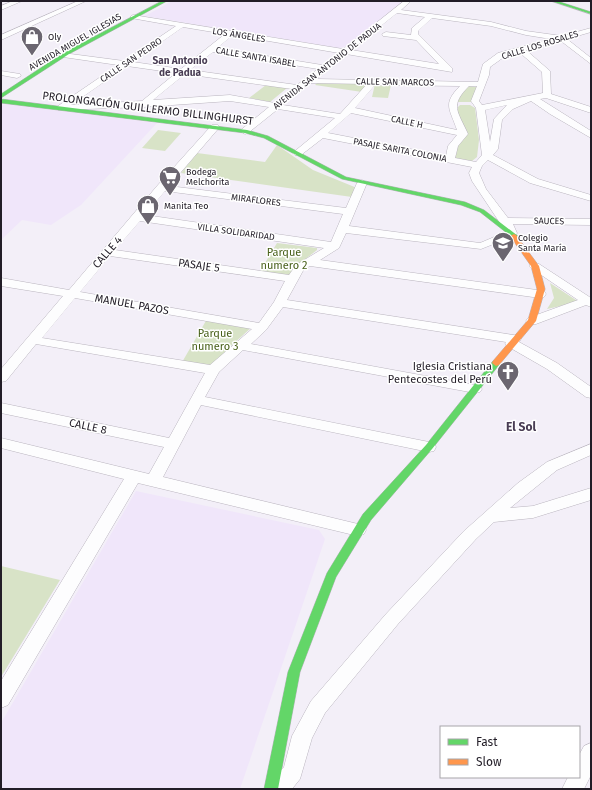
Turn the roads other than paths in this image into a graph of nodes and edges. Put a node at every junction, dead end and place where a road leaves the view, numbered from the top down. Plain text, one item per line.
1 (19, 1) edge
2 (83, 1) edge
3 (150, 1) edge
4 (165, 1) edge
5 (408, 1) edge
6 (553, 1) edge
7 (1, 8) edge
8 (397, 11) junction
9 (591, 13) edge
10 (431, 16) junction
11 (133, 17) junction
12 (182, 25) junction
13 (591, 30) edge
14 (231, 33) junction
15 (386, 34) dead end
16 (1, 38) edge
17 (417, 38) junction
18 (562, 38) junction
19 (211, 49) junction
20 (521, 50) junction
21 (345, 52) junction
22 (63, 55) junction
23 (591, 62) edge
24 (126, 64) junction
25 (324, 68) junction
26 (447, 68) junction
27 (182, 71) junction
28 (1, 73) edge
29 (17, 76) junction
30 (308, 81) junction
31 (373, 82) junction
32 (456, 83) junction
33 (468, 83) junction
34 (482, 84) junction
35 (1, 87) edge
36 (299, 88) junction
37 (547, 95) junction
38 (1, 96) edge
39 (532, 97) junction
40 (1, 101) edge
41 (144, 103) junction
42 (278, 105) junction
43 (61, 108) junction
44 (480, 108) junction
45 (351, 110) junction
46 (591, 110) edge
47 (127, 116) junction
48 (342, 117) junction
49 (215, 127) junction
50 (245, 131) junction
51 (463, 134) junction
52 (322, 135) junction
53 (591, 135) edge
54 (298, 153) junction
55 (487, 156) junction
56 (450, 159) junction
57 (478, 165) junction
58 (534, 181) junction
59 (362, 183) junction
60 (161, 188) junction
61 (591, 190) edge
62 (591, 198) edge
63 (350, 212) junction
64 (137, 217) junction
65 (506, 220) junction
66 (591, 222) edge
67 (343, 229) junction
68 (512, 233) junction
69 (335, 246) junction
70 (107, 252) junction
71 (309, 262) junction
72 (535, 266) junction
73 (292, 279) junction
74 (1, 282) edge
75 (71, 293) junction
76 (540, 294) junction
77 (589, 302) edge
78 (280, 303) junction
79 (532, 321) junction
80 (262, 327) junction
81 (33, 340) junction
82 (513, 341) junction
83 (242, 346) junction
84 (213, 370) junction
85 (1, 378) edge
86 (475, 389) junction
87 (591, 394) edge
88 (198, 400) junction
89 (1, 408) edge
90 (1, 443) edge
91 (174, 444) junction
92 (428, 447) junction
93 (591, 449) edge
94 (134, 476) junction
95 (153, 481) junction
96 (591, 494) edge
97 (490, 516) junction
98 (358, 530) junction
99 (1, 699) edge
100 (591, 753) edge
101 (580, 775) edge
102 (578, 778) edge
103 (271, 789) edge
104 (278, 789) edge
105 (573, 789) edge

1 - 7 street
2 - 16 street
3 - 29 street, AVENIDA MIGUEL IGLESIAS
4 - 11 street, AVENIDA MIGUEL IGLESIAS
5 - 8 street, AVENIDA SAN ANTONIO DE PADUA
6 - 9 street
8 - 10 street
8 - 21 street, AVENIDA SAN ANTONIO DE PADUA
10 - 17 street
10 - 18 street
11 - 12 street, LOS ÁNGELES
11 - 22 street, AVENIDA MIGUEL IGLESIAS
12 - 14 street, LOS ÁNGELES
12 - 24 street, CALLE SAN PEDRO
13 - 18 street, CALLE LOS ROSALES
14 - 19 street
14 - 21 street, LOS ÁNGELES
15 - 17 street
17 - 26 street
18 - 20 street, CALLE LOS ROSALES
18 - 23 street
19 - 25 street, CALLE SANTA ISABEL
19 - 27 street
20 - 34 street, CALLE LOS ROSALES
20 - 37 street
21 - 25 street, AVENIDA SAN ANTONIO DE PADUA
21 - 26 street, LOS ÁNGELES
22 - 24 street
22 - 38 street, AVENIDA MIGUEL IGLESIAS
24 - 27 street
24 - 43 street, CALLE SAN PEDRO
25 - 30 street, AVENIDA SAN ANTONIO DE PADUA
26 - 32 street
27 - 36 street
27 - 41 street
28 - 29 street
29 - 35 street, AVENIDA MIGUEL IGLESIAS
30 - 31 street, CALLE SAN MARCOS
30 - 36 street, AVENIDA SAN ANTONIO DE PADUA
31 - 32 street, CALLE SAN MARCOS
31 - 45 street
32 - 33 street, CALLE SAN MARCOS
33 - 34 street, CALLE SAN MARCOS
33 - 51 street
34 - 44 street, CALLE LOS ROSALES
36 - 42 street, AVENIDA SAN ANTONIO DE PADUA
37 - 39 street
37 - 46 street
39 - 44 street
39 - 53 street
39 - 55 street
40 - 43 street, PROLONGACIÓN GUILLERMO BILLINGHURST
41 - 42 street
41 - 43 street
41 - 47 street
42 - 48 street
42 - 50 street, AVENIDA SAN ANTONIO DE PADUA
43 - 47 street, PROLONGACIÓN GUILLERMO BILLINGHURST
44 - 55 street, CALLE LOS ROSALES
45 - 48 street
45 - 51 street, CALLE H
47 - 49 street, PROLONGACIÓN GUILLERMO BILLINGHURST
48 - 52 street
49 - 50 street, PROLONGACIÓN GUILLERMO BILLINGHURST
49 - 60 street, CALLE 4
50 - 54 street, PROLONGACIÓN GUILLERMO BILLINGHURST
51 - 56 street
52 - 54 street
52 - 56 street, PASAJE SARITA COLONIA
54 - 59 street, PROLONGACIÓN GUILLERMO BILLINGHURST
55 - 57 street
55 - 58 street
56 - 57 street, PASAJE SARITA COLONIA
57 - 65 street
58 - 61 street
58 - 62 street
59 - 63 street
59 - 68 street, PROLONGACIÓN GUILLERMO BILLINGHURST
60 - 63 street, MIRAFLORES
60 - 64 street, CALLE 4
63 - 67 street
64 - 69 street, VILLA SOLIDARIDAD
64 - 70 street, CALLE 4
65 - 66 street, SAUCES
65 - 68 street
67 - 68 street
67 - 69 street
68 - 72 street, PROLONGACIÓN GUILLERMO BILLINGHURST
69 - 71 street
70 - 73 street, PASAJE 5
70 - 75 street, CALLE 4
71 - 73 street
71 - 76 street
72 - 76 street, PROLONGACIÓN GUILLERMO BILLINGHURST
72 - 77 street
73 - 78 street
74 - 75 street, MANUEL PAZOS
75 - 80 street, MANUEL PAZOS
75 - 81 street, CALLE 4
76 - 79 street, PROLONGACIÓN GUILLERMO BILLINGHURST
77 - 79 street
78 - 80 street
78 - 82 street
79 - 82 street, PROLONGACIÓN GUILLERMO BILLINGHURST
80 - 83 street
81 - 84 street
81 - 85 street, CALLE 4
82 - 86 street, PROLONGACIÓN GUILLERMO BILLINGHURST
82 - 87 street
83 - 84 street
83 - 86 street
84 - 88 street
86 - 92 street, PROLONGACIÓN GUILLERMO BILLINGHURST
88 - 91 street
88 - 92 street
89 - 91 street, CALLE 8
90 - 94 street
91 - 95 street
92 - 98 street, PROLONGACIÓN GUILLERMO BILLINGHURST
93 - 97 street
94 - 95 street
94 - 99 street
95 - 98 street
96 - 97 street
97 - 104 street
98 - 103 street, PROLONGACIÓN GUILLERMO BILLINGHURST
100 - 101 street
102 - 105 street

